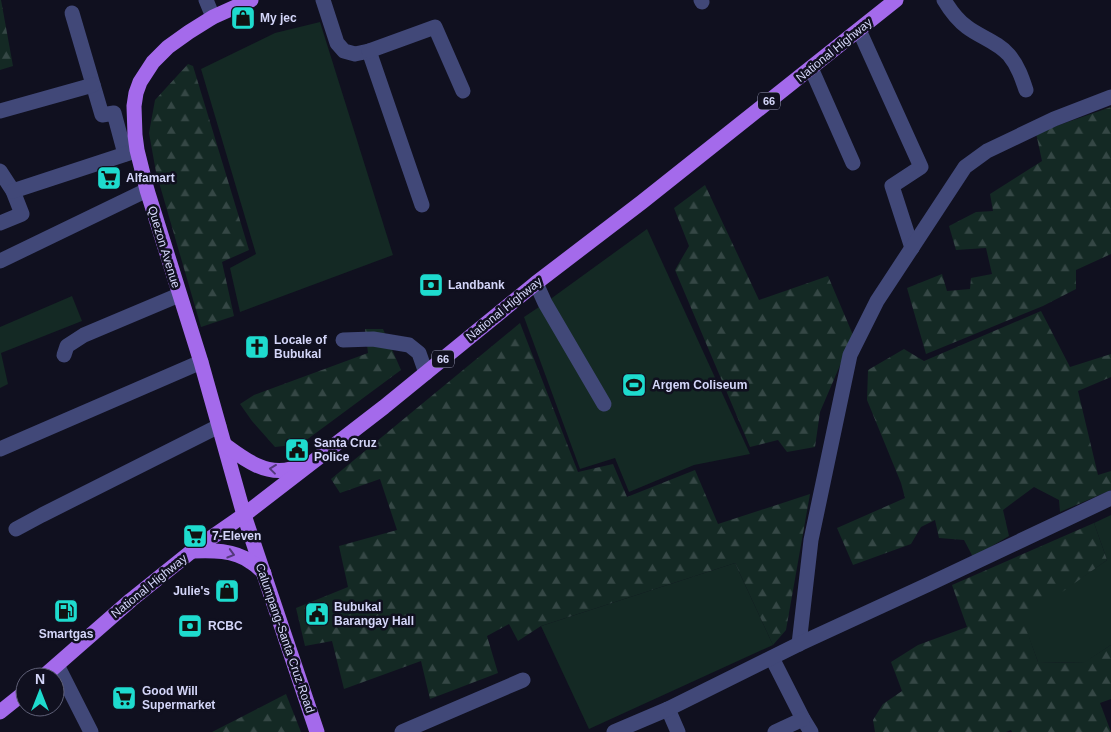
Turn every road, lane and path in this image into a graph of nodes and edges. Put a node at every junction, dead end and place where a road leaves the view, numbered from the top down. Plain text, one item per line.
1 (206, 0) edge
2 (251, 0) edge
3 (323, 0) edge
4 (896, 0) edge
5 (944, 0) edge
6 (72, 13) dead end
7 (213, 18) junction
8 (859, 30) junction
9 (369, 51) junction
10 (811, 68) junction
11 (93, 85) junction
12 (1026, 90) dead end
13 (463, 92) dead end
14 (1111, 98) edge
15 (0, 111) edge
16 (131, 152) junction
17 (853, 163) dead end
18 (0, 171) edge
19 (147, 190) junction
20 (12, 191) junction
21 (422, 205) dead end
22 (0, 222) edge
23 (912, 248) junction
24 (0, 262) edge
25 (536, 283) junction
26 (179, 295) junction
27 (343, 340) dead end
28 (64, 355) dead end
29 (201, 362) junction
30 (426, 373) junction
31 (604, 404) dead end
32 (219, 426) junction
33 (225, 445) junction
34 (0, 449) edge
35 (319, 458) junction
36 (1111, 498) edge
37 (244, 515) junction
38 (16, 529) dead end
39 (192, 551) junction
40 (264, 572) junction
41 (798, 644) junction
42 (772, 658) junction
43 (56, 665) joint
44 (523, 680) dead end
45 (15, 700) edge
46 (668, 708) junction
47 (0, 712) edge
48 (807, 725) edge
49 (91, 732) edge
50 (317, 732) edge
51 (402, 732) edge
52 (614, 732) edge
53 (678, 732) edge
54 (775, 732) edge

1 - 7 street
2 - 7 main road, Quezon Avenue
3 - 9 street
4 - 8 main road, National Highway / 66
5 - 12 street
6 - 11 street
7 - 16 main road, Quezon Avenue
8 - 10 main road, National Highway / 66
8 - 23 street
9 - 13 street
9 - 21 street
10 - 17 street
10 - 25 main road, National Highway / 66
11 - 15 street
11 - 16 street
14 - 23 street
16 - 19 main road, Quezon Avenue
16 - 20 street
18 - 20 street
19 - 24 street
19 - 26 main road, Quezon Avenue
20 - 22 street
23 - 41 street
25 - 30 main road, National Highway / 66
25 - 31 street
26 - 28 street
26 - 29 main road, Quezon Avenue
27 - 30 street
29 - 32 main road, Quezon Avenue
29 - 34 street
30 - 35 main road, National Highway / 66
32 - 33 main road, Quezon Avenue
32 - 38 street
35 -> 33 main road
33 - 37 main road, Quezon Avenue
35 - 37 main road, National Highway / 66
36 - 41 street
37 - 39 main road, National Highway / 66
37 - 40 main road, Calumpang-Santa Cruz Road
39 -> 40 main road
39 - 43 main road, National Highway / 66
40 - 50 main road, Calumpang-Santa Cruz Road
41 - 42 street
42 - 46 street
42 - 48 street
43 - 49 street
44 - 51 street
45 - 47 main road
46 - 52 street
46 - 53 street
48 - 54 street

